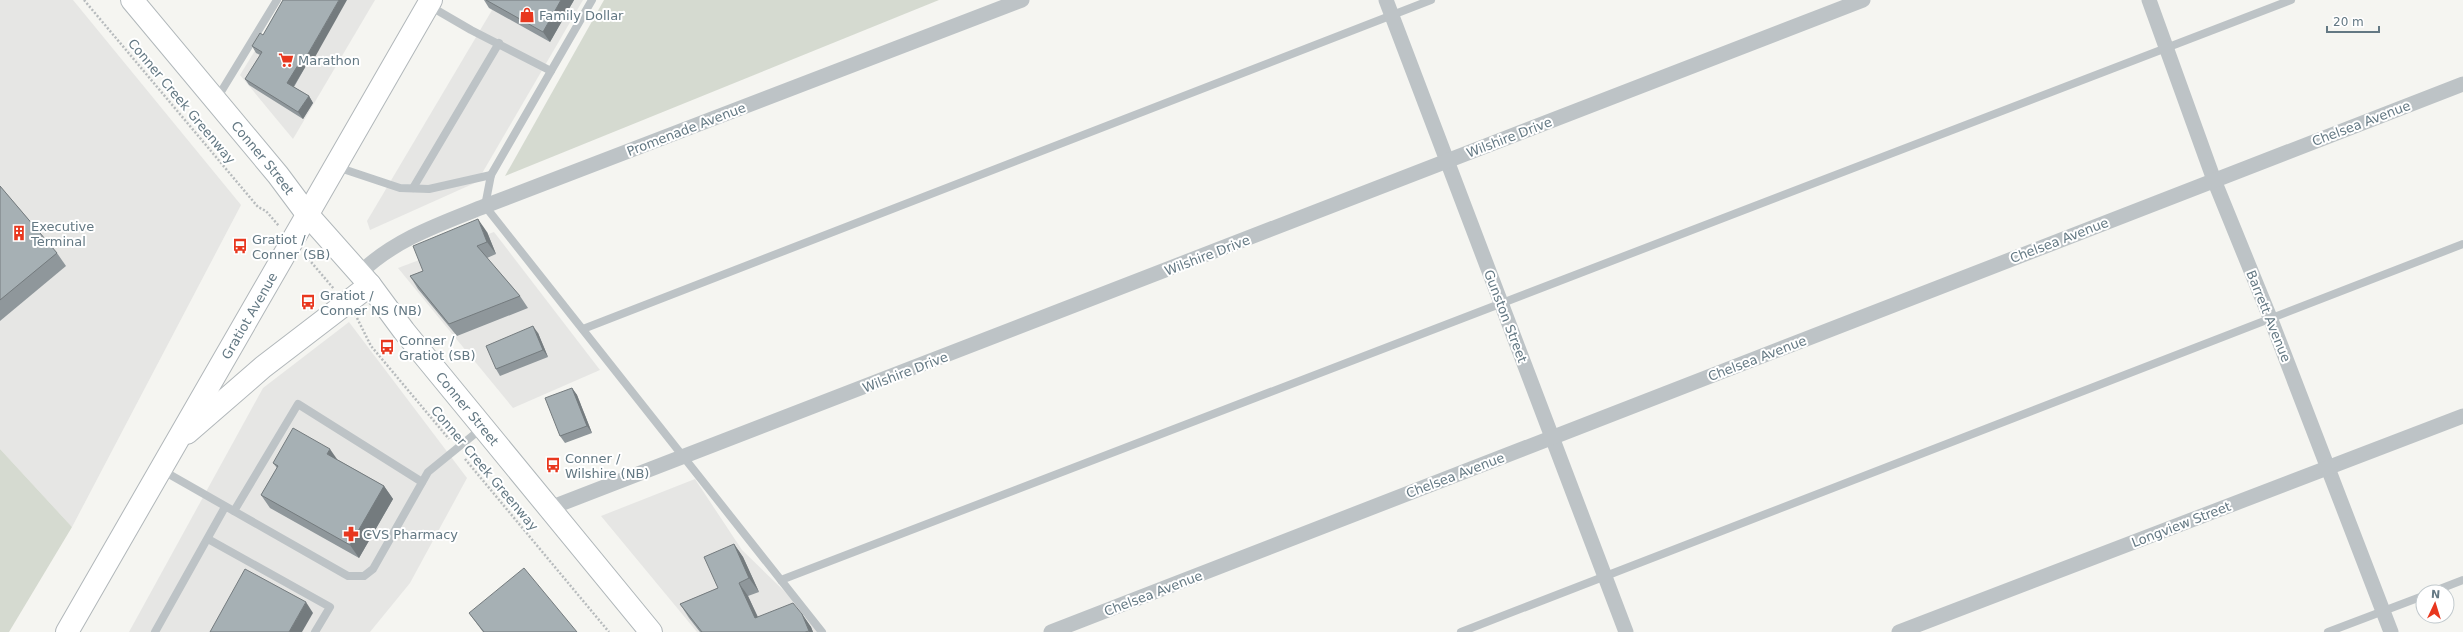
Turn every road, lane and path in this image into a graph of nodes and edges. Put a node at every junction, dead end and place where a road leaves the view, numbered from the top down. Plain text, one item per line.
1 (84, 0) edge
2 (132, 0) edge
3 (277, 0) edge
4 (592, 0) edge
5 (1022, 0) edge
6 (1386, 0) edge
7 (1431, 0) edge
8 (1863, 0) edge
9 (2149, 0) edge
10 (2291, 0) edge
11 (430, 3) edge
12 (1391, 15) junction
13 (498, 43) junction
14 (2167, 48) junction
15 (551, 71) junction
16 (2463, 84) edge
17 (216, 100) junction
18 (1446, 162) junction
19 (334, 167) junction
20 (491, 175) junction
21 (2214, 180) junction
22 (413, 188) junction
23 (485, 206) junction
24 (266, 211) dead end
25 (307, 214) junction
26 (2463, 244) edge
27 (319, 270) dead end
28 (365, 279) junction
29 (336, 292) dead end
30 (1502, 305) junction
31 (356, 316) dead end
32 (2271, 320) junction
33 (582, 329) junction
34 (2463, 416) edge
35 (483, 427) junction
36 (1552, 438) junction
37 (174, 444) junction
38 (456, 449) junction
39 (684, 458) junction
40 (2328, 467) junction
41 (160, 469) junction
42 (422, 482) junction
43 (225, 506) junction
44 (550, 508) junction
45 (234, 512) junction
46 (208, 538) junction
47 (1605, 578) junction
48 (781, 580) junction
49 (2463, 580) edge
50 (2453, 584) edge
51 (2415, 599) edge
52 (2383, 611) junction
53 (67, 632) edge
54 (155, 632) edge
55 (315, 632) edge
56 (609, 632) edge
57 (651, 632) edge
58 (822, 632) edge
59 (1051, 632) edge
60 (1461, 632) edge
61 (1626, 632) edge
62 (1899, 632) edge
63 (2328, 632) edge
64 (2391, 632) edge

1 - 24 path, Conner Creek Greenway
2 - 17 main road, Conner Street
3 - 17 lane
4 - 15 lane
5 - 23 street, Promenade Avenue
6 - 12 street, Gunston Street
7 - 12 lane
8 - 18 street, Wilshire Drive
9 - 14 street, Barrett Avenue
10 - 14 lane
11 - 13 lane
11 - 19 main road, Gratiot Avenue
12 - 18 street, Gunston Street
12 - 33 lane
13 - 15 lane
13 - 22 lane
14 - 21 street, Barrett Avenue
14 - 30 lane
15 - 20 lane
16 - 21 street, Chelsea Avenue
17 - 25 main road, Conner Street
18 - 30 street, Gunston Street
18 - 39 street, Wilshire Drive
19 - 22 lane
19 - 25 main road, Gratiot Avenue
20 - 22 lane
20 - 23 lane
21 - 32 street, Barrett Avenue
21 - 36 street, Chelsea Avenue
23 - 28 street, Promenade Avenue
23 - 33 lane
25 - 28 main road, Conner Street
25 - 37 main road, Gratiot Avenue
26 - 32 lane
27 - 29 path
28 - 35 main road, Conner Street
28 - 37 main road
30 - 36 street, Gunston Street
30 - 48 lane
31 - 38 path, Conner Creek Greenway
32 - 40 street, Barrett Avenue
32 - 47 lane
33 - 39 lane
34 - 40 street, Longview Street
35 - 38 lane
35 - 44 main road, Conner Street
36 - 47 street, Gunston Street
36 - 59 street, Chelsea Avenue
37 - 41 main road, Gratiot Avenue
38 - 42 lane
38 - 56 path, Conner Creek Greenway
39 - 44 street, Wilshire Drive
39 - 48 lane
40 - 52 street, Barrett Avenue
40 - 62 street, Longview Street
41 - 43 lane
41 - 53 main road, Gratiot Avenue
42 - 45 lane
42 - 45 lane
43 - 45 lane
43 - 46 lane
44 - 57 main road, Conner Street
46 - 54 lane
46 - 55 lane
47 - 60 lane
47 - 61 street, Gunston Street
48 - 58 lane
49 - 50 lane
51 - 52 lane
52 - 63 lane
52 - 64 street, Barrett Avenue

